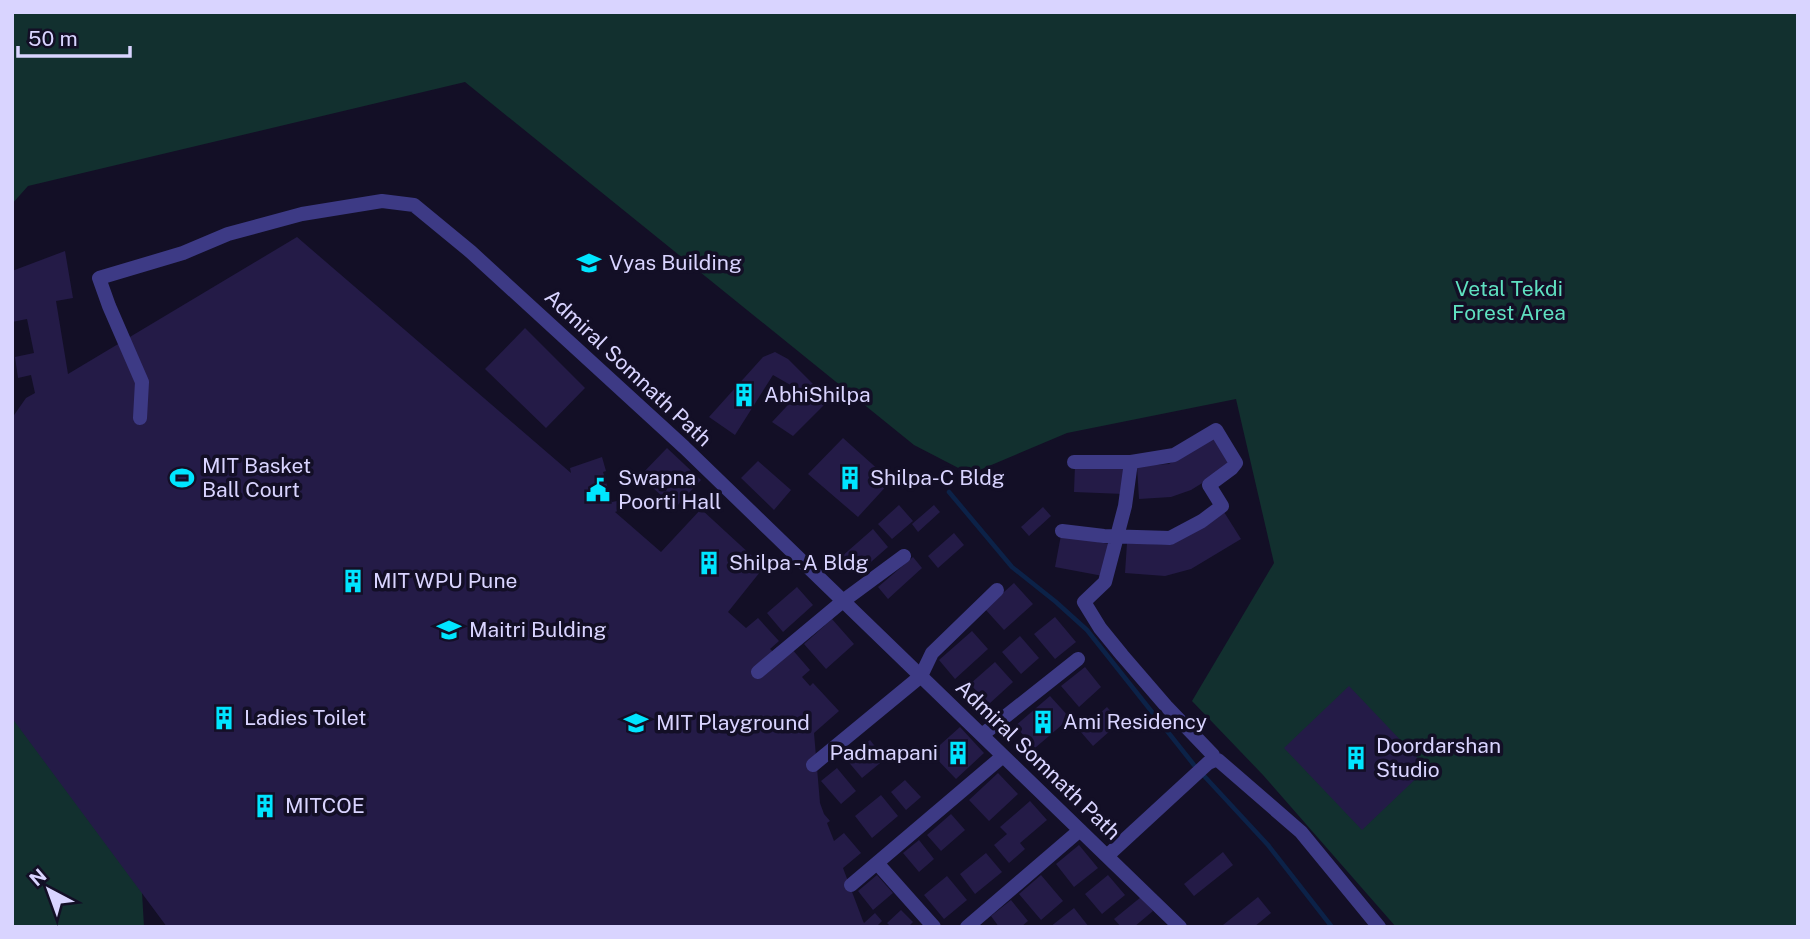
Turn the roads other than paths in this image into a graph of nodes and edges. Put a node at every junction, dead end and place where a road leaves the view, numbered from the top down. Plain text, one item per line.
1 (140, 418) dead end
2 (1074, 462) dead end
3 (1131, 462) junction
4 (1062, 531) dead end
5 (1118, 535) junction
6 (904, 556) dead end
7 (998, 590) dead end
8 (843, 601) junction
9 (1078, 659) dead end
10 (758, 672) dead end
11 (920, 676) junction
12 (982, 735) junction
13 (1003, 756) junction
14 (1210, 762) junction
15 (813, 765) dead end
16 (1080, 830) junction
17 (1107, 856) junction
18 (877, 863) junction
19 (851, 885) dead end
20 (934, 927) edge
21 (967, 927) edge
22 (1180, 927) edge
23 (1379, 927) edge

1 - 8 street, Admiral Somnath Path
2 - 3 street
3 - 5 street
3 - 5 street
4 - 5 street
5 - 14 street
6 - 8 street
7 - 11 street
8 - 10 street
8 - 11 street, Admiral Somnath Path
9 - 12 street
11 - 12 street, Admiral Somnath Path
11 - 15 street
12 - 13 street, Admiral Somnath Path
13 - 16 street, Admiral Somnath Path
13 - 18 street
14 - 17 street
14 - 23 street
16 - 17 street, Admiral Somnath Path
16 - 21 street
17 - 22 street, Admiral Somnath Path
18 - 19 street
18 - 20 street

